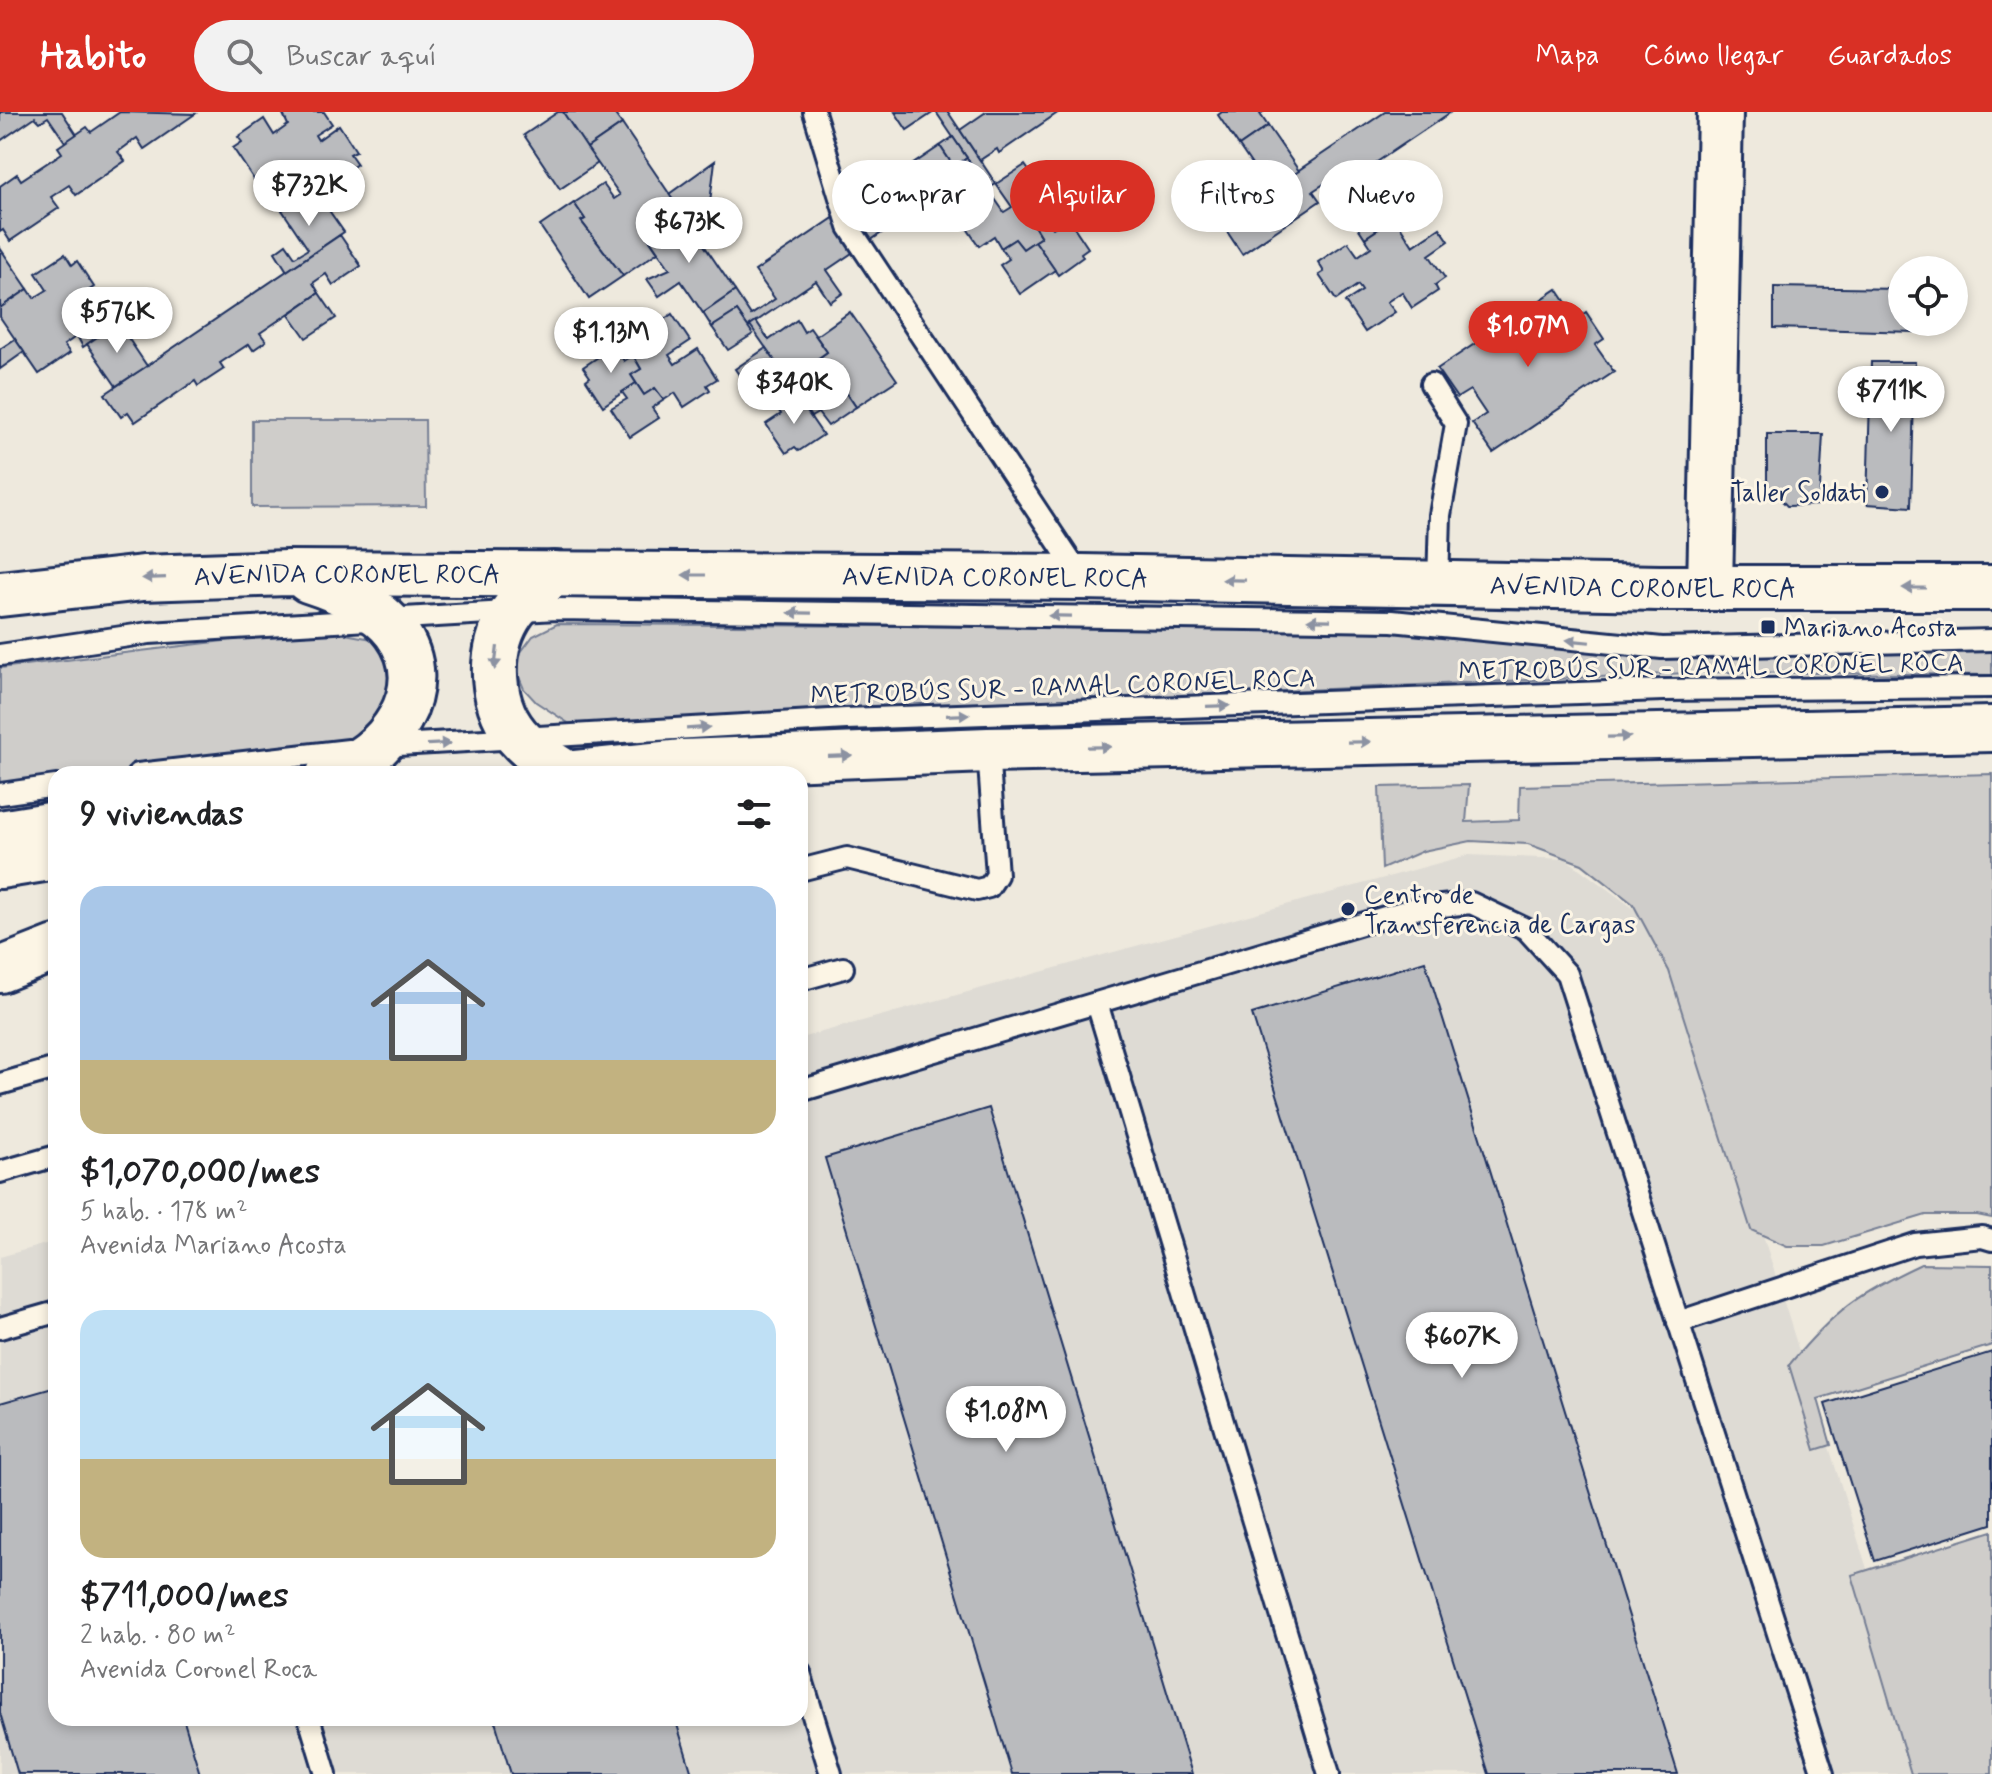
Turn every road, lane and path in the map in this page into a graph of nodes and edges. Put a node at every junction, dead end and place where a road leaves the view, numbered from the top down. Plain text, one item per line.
1 (814, 112) edge
2 (1720, 112) edge
3 (1431, 384) dead end
4 (287, 573) junction
5 (554, 574) junction
6 (1082, 577) junction
7 (1438, 584) junction
8 (1710, 588) junction
9 (1992, 588) edge
10 (0, 594) edge
11 (513, 610) junction
12 (384, 618) junction
13 (1992, 640) edge
14 (0, 655) edge
15 (1992, 687) edge
16 (1992, 729) edge
17 (521, 740) junction
18 (381, 746) junction
19 (988, 750) junction
20 (207, 766) edge
21 (344, 766) edge
22 (556, 766) edge
23 (644, 766) edge
24 (48, 787) edge
25 (0, 794) edge
26 (48, 825) edge
27 (0, 833) edge
28 (48, 858) edge
29 (0, 866) edge
30 (808, 868) edge
31 (48, 951) edge
32 (843, 968) dead end
33 (0, 970) edge
34 (808, 978) edge
35 (1097, 1003) junction
36 (48, 1072) edge
37 (0, 1084) edge
38 (808, 1089) edge
39 (48, 1158) edge
40 (0, 1172) edge
41 (1992, 1240) edge
42 (48, 1314) edge
43 (1678, 1322) junction
44 (0, 1328) edge
45 (808, 1699) edge
46 (311, 1726) edge
47 (326, 1774) edge
48 (831, 1774) edge
49 (1329, 1774) edge
50 (1823, 1774) edge

1 - 6 lane
2 - 8 main road
3 - 7 lane
4 - 5 main road, AVENIDA CORONEL ROCA
4 -> 10 main road, AVENIDA CORONEL ROCA
4 - 12 main road
6 -> 5 main road, AVENIDA CORONEL ROCA
5 - 11 main road
7 -> 6 main road, AVENIDA CORONEL ROCA
7 - 8 main road, AVENIDA CORONEL ROCA
9 -> 8 main road, AVENIDA CORONEL ROCA
11 - 12 lane, METROBÚS SUR - RAMAL CORONEL ROCA
13 -> 11 lane, METROBÚS SUR - RAMAL CORONEL ROCA
11 -> 17 main road
12 - 14 lane, METROBÚS SUR - RAMAL CORONEL ROCA
12 - 18 main road
17 -> 15 lane, METROBÚS SUR - RAMAL CORONEL ROCA
19 -> 16 main road
18 -> 17 lane, METROBÚS SUR - RAMAL CORONEL ROCA
17 - 22 main road
18 - 20 lane, METROBÚS SUR - RAMAL CORONEL ROCA
18 - 21 main road
23 -> 19 main road
19 - 30 lane
24 - 25 lane
26 - 27 main road
28 - 29 main road
31 - 33 main road
32 - 34 lane
35 - 38 lane
35 - 43 lane
35 - 49 lane
36 - 37 lane
39 - 40 lane
41 - 43 lane
42 - 44 lane
43 - 50 lane
45 - 48 lane
46 - 47 lane

